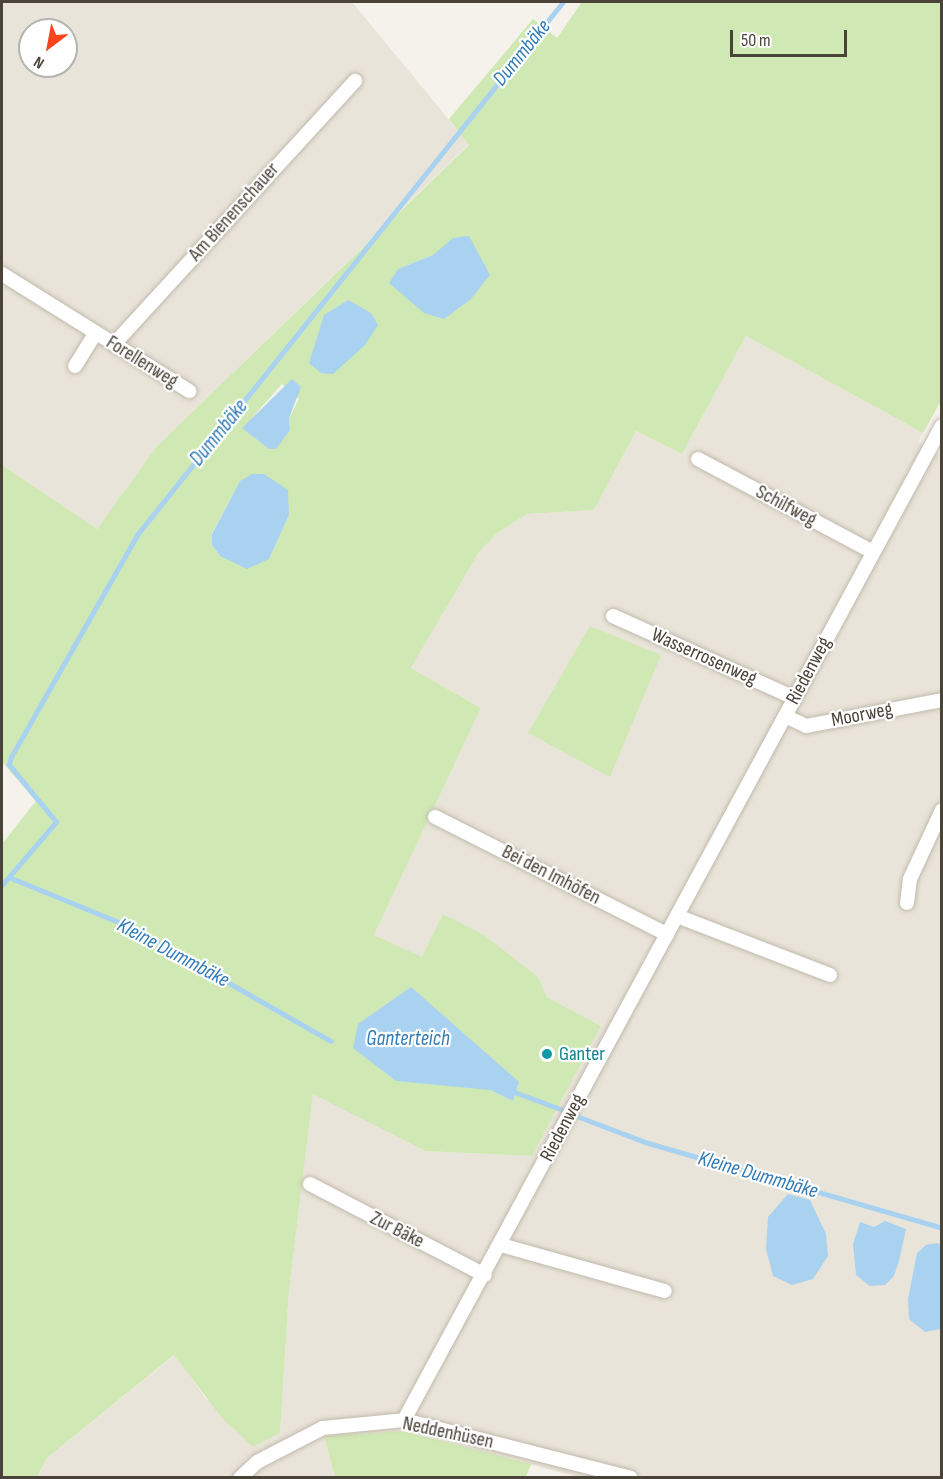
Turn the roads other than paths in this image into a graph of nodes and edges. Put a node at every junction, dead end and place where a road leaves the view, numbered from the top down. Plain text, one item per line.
1 (355, 81) dead end
2 (2, 274) edge
3 (96, 333) junction
4 (114, 344) junction
5 (75, 366) dead end
6 (189, 391) dead end
7 (942, 426) edge
8 (698, 459) dead end
9 (873, 552) junction
10 (613, 616) dead end
11 (795, 698) junction
12 (942, 699) edge
13 (785, 716) junction
14 (942, 810) edge
15 (435, 817) dead end
16 (907, 903) dead end
17 (677, 916) junction
18 (667, 933) junction
19 (830, 975) dead end
20 (310, 1184) dead end
21 (501, 1245) junction
22 (485, 1275) junction
23 (665, 1291) dead end
24 (404, 1420) junction
25 (240, 1478) edge
26 (631, 1478) edge

1 - 4 street, Am Bienenschauer
2 - 3 street, Forellenweg
3 - 4 street, Forellenweg
3 - 5 street, Forellenweg
4 - 6 street, Forellenweg
7 - 9 street, Riedenweg
8 - 9 street, Schilfweg
9 - 11 street, Riedenweg
10 - 11 street, Wasserrosenweg
11 - 13 street, Riedenweg
12 - 13 street, Moorweg
13 - 17 street, Riedenweg
14 - 16 street
15 - 18 street, Bei den Imhöfen
17 - 18 street, Riedenweg
17 - 19 street
18 - 21 street, Riedenweg
20 - 22 street, Zur Bäke
21 - 22 street, Riedenweg
21 - 23 street
22 - 24 street, Riedenweg
24 - 25 street, Neddenhüsen
24 - 26 street, Neddenhüsen

